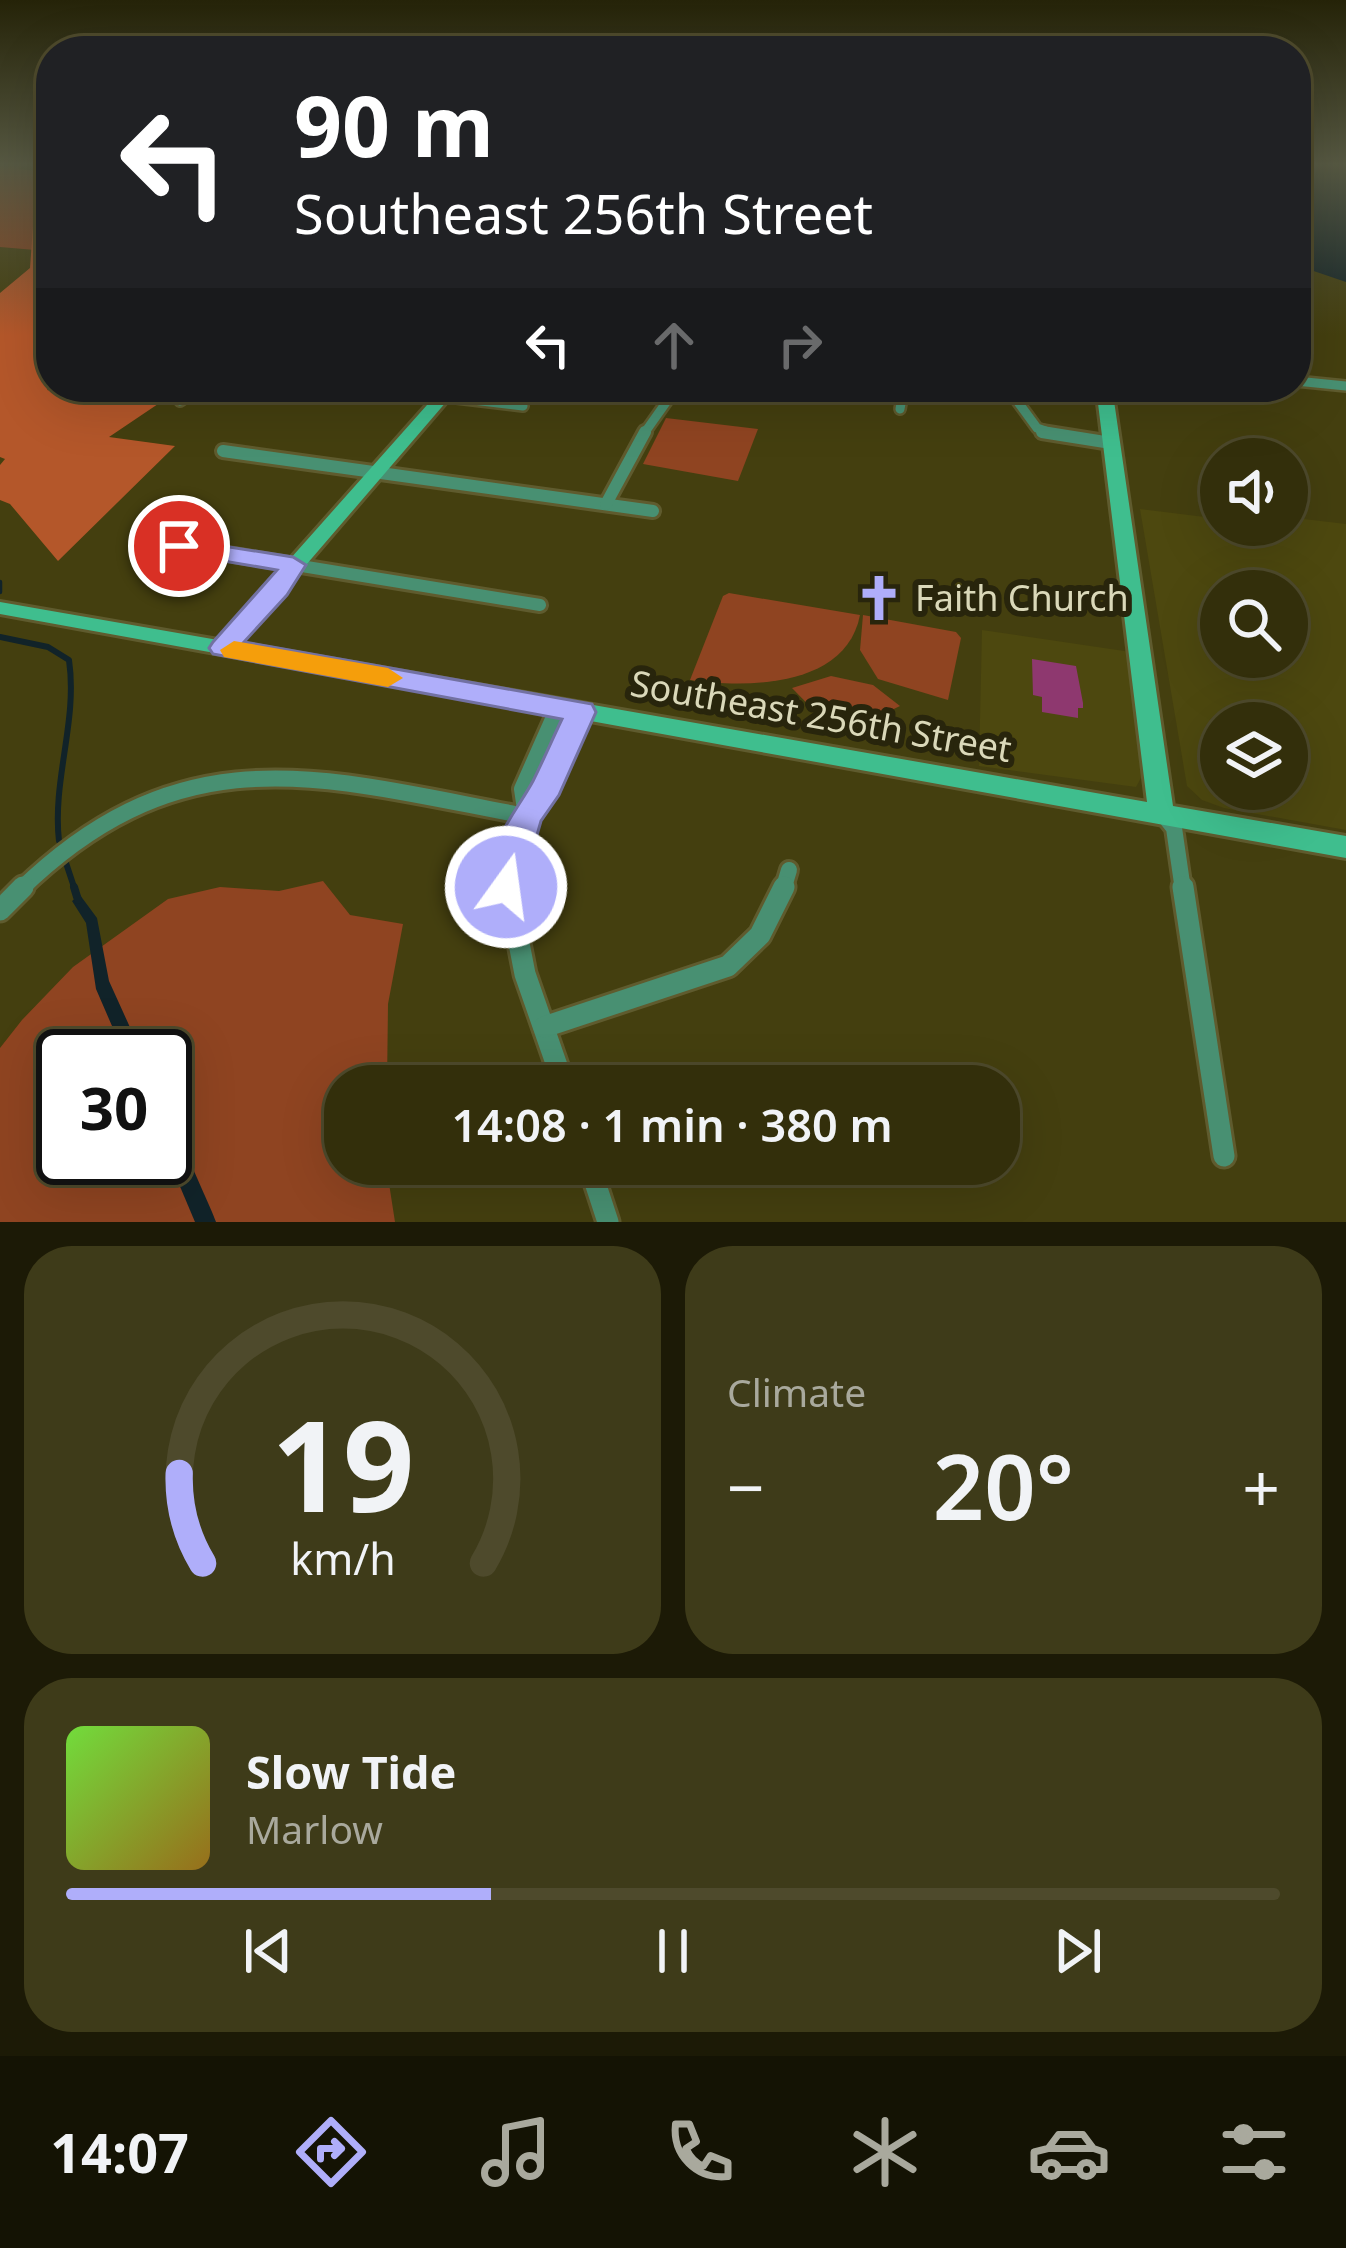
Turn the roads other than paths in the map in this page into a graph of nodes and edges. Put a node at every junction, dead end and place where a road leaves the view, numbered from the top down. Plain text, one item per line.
1 (1311, 382) edge
2 (1346, 386) edge
3 (438, 402) edge
4 (501, 402) edge
5 (664, 402) edge
6 (901, 402) edge
7 (1018, 402) edge
8 (1106, 402) edge
9 (523, 406) dead end
10 (900, 409) dead end
11 (1111, 443) junction
12 (224, 451) dead end
13 (376, 472) junction
14 (606, 504) junction
15 (653, 511) dead end
16 (179, 546) dead end
17 (293, 565) junction
18 (540, 605) dead end
19 (0, 608) edge
20 (223, 648) junction
21 (570, 710) junction
22 (1161, 812) junction
23 (526, 816) junction
24 (1346, 848) edge
25 (789, 870) dead end
26 (0, 910) edge
27 (544, 1027) junction
28 (556, 1065) edge
29 (1224, 1156) dead end
30 (596, 1185) edge
31 (608, 1222) edge

1 - 2 street
3 - 13 street
4 - 9 street
5 - 14 street
6 - 10 street
7 - 11 street
8 - 11 street
11 - 22 street
12 - 13 street
13 - 14 street
13 - 17 street
14 - 15 street
16 - 17 street
17 - 18 street
17 - 20 street
19 - 20 street, Southeast 256th Street
20 - 21 street, Southeast 256th Street
21 - 22 street, Southeast 256th Street
21 - 23 street
22 - 24 street, Southeast 256th Street
22 - 29 street
23 - 26 street
23 - 27 street
25 - 27 street
27 - 28 street
30 - 31 street

